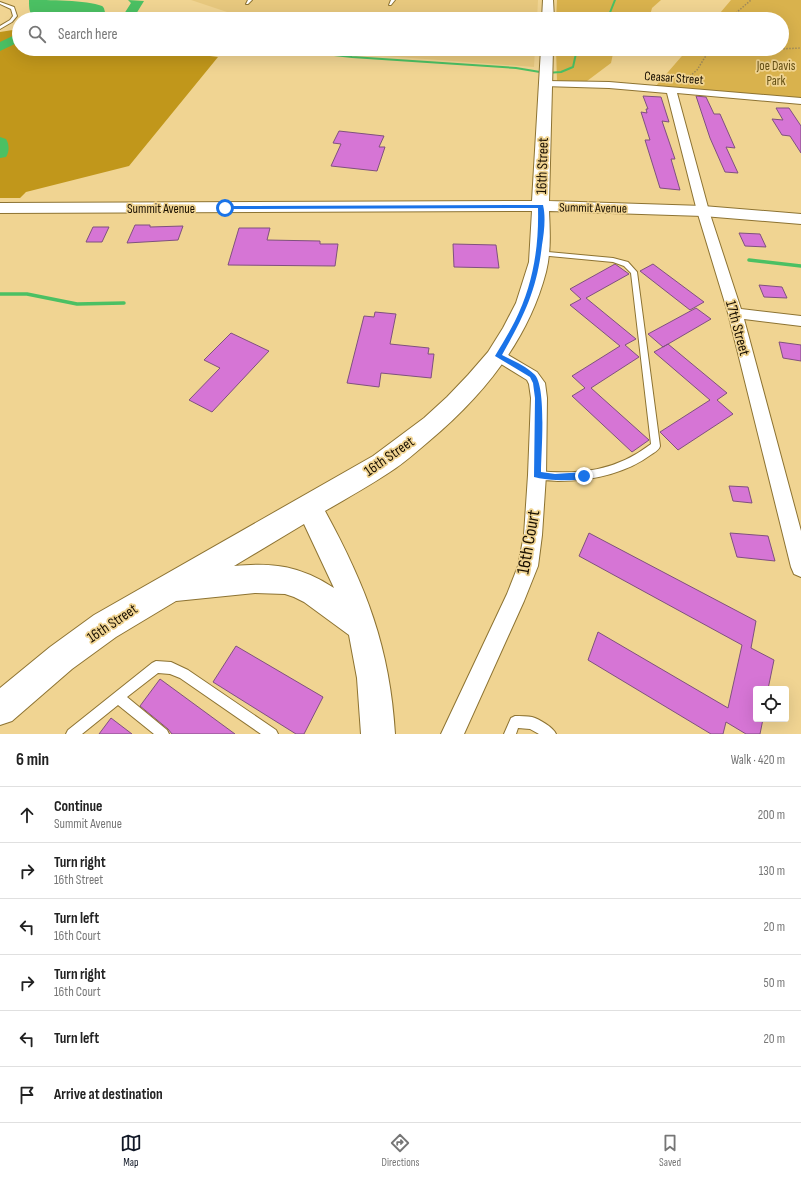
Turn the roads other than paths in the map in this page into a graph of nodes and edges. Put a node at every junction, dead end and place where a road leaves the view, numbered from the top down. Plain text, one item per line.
1 (393, 0) edge
2 (548, 0) edge
3 (0, 3) edge
4 (390, 4) dead end
5 (14, 12) edge
6 (548, 12) edge
7 (12, 20) edge
8 (0, 28) edge
9 (547, 56) edge
10 (546, 77) junction
11 (676, 87) junction
12 (801, 101) edge
13 (541, 206) junction
14 (0, 208) edge
15 (704, 211) junction
16 (801, 219) edge
17 (539, 253) junction
18 (735, 314) junction
19 (801, 321) edge
20 (498, 356) junction
21 (537, 475) junction
22 (309, 507) junction
23 (801, 567) edge
24 (167, 589) junction
25 (361, 626) junction
26 (118, 697) junction
27 (0, 709) edge
28 (72, 734) edge
29 (162, 734) edge
30 (272, 734) edge
31 (378, 734) edge
32 (452, 734) edge
33 (510, 734) edge
34 (550, 734) edge

1 - 4 lane
2 - 6 main road
3 - 5 lane
7 - 8 lane
9 - 10 main road, 16th Street
10 - 11 street, Ceasar Street
10 - 13 main road, 16th Street
11 - 12 street, Ceasar Street
11 - 15 street, 17th Street
13 - 14 main road, Summit Avenue
13 - 15 main road, Summit Avenue
13 - 17 main road, 16th Street
15 - 16 main road, Summit Avenue
15 - 18 street, 17th Street
17 - 20 main road, 16th Street
17 - 21 lane
18 - 19 street
18 - 23 street, 17th Street
20 - 21 street, 16th Court
20 - 22 main road, 16th Street
21 - 32 street, 16th Court
22 - 24 main road, 16th Street
22 - 25 main road
24 - 25 main road
24 - 27 main road, 16th Street
25 - 31 main road
26 - 28 lane
26 - 29 lane
26 - 30 lane
33 - 34 lane

